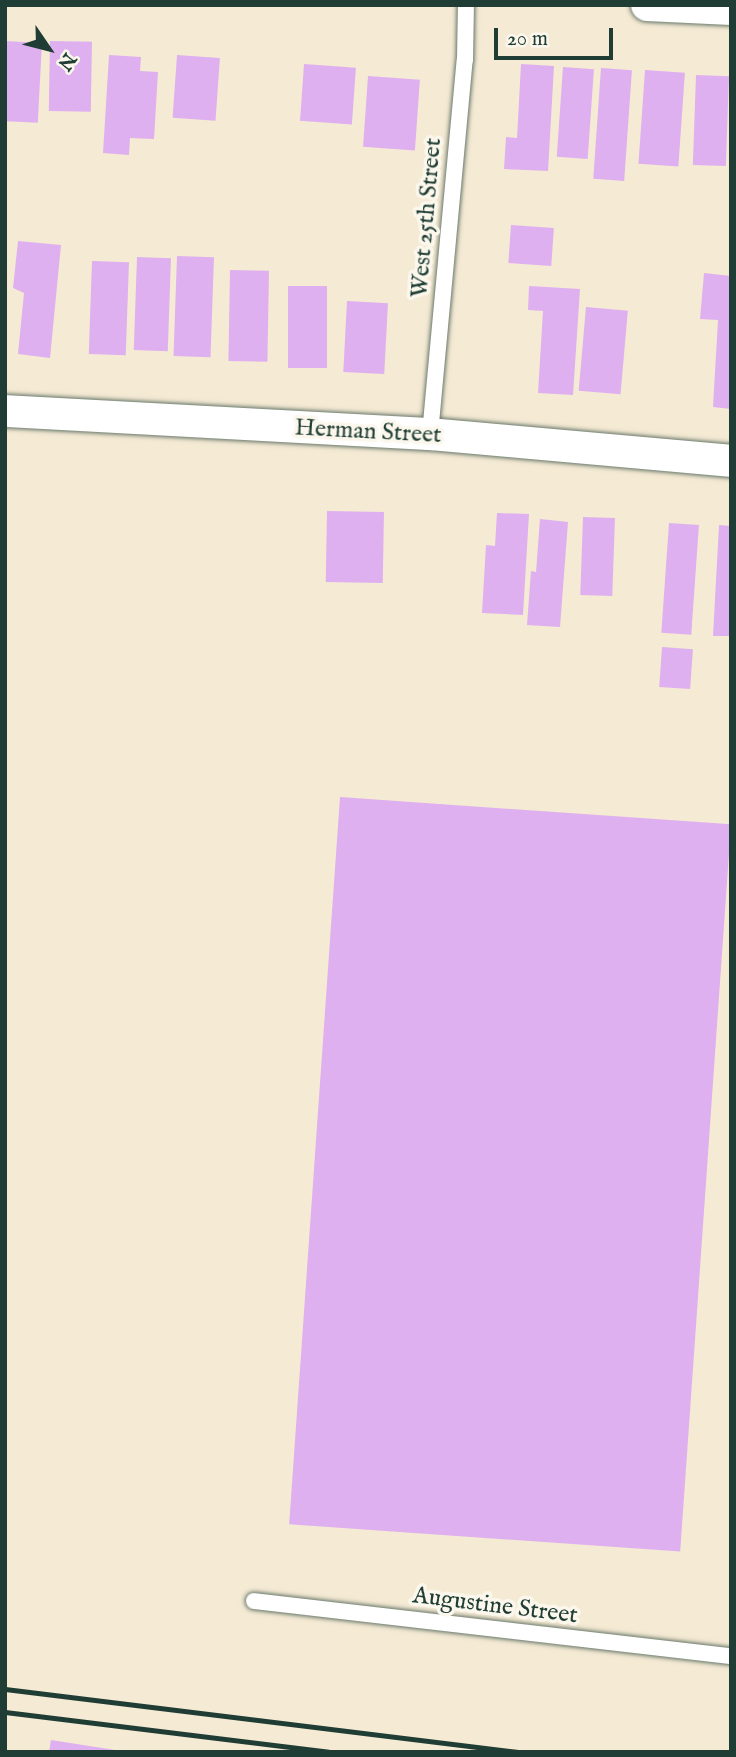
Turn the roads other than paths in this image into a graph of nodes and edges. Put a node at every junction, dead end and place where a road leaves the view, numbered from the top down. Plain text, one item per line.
1 (466, 5) edge
2 (647, 5) edge
3 (731, 9) edge
4 (5, 411) edge
5 (430, 434) junction
6 (731, 461) edge
7 (254, 1601) dead end
8 (731, 1656) edge

1 - 5 lane, West 25th Street
2 - 3 street
4 - 5 street, Herman Street
5 - 6 street, Herman Street
7 - 8 lane, Augustine Street

